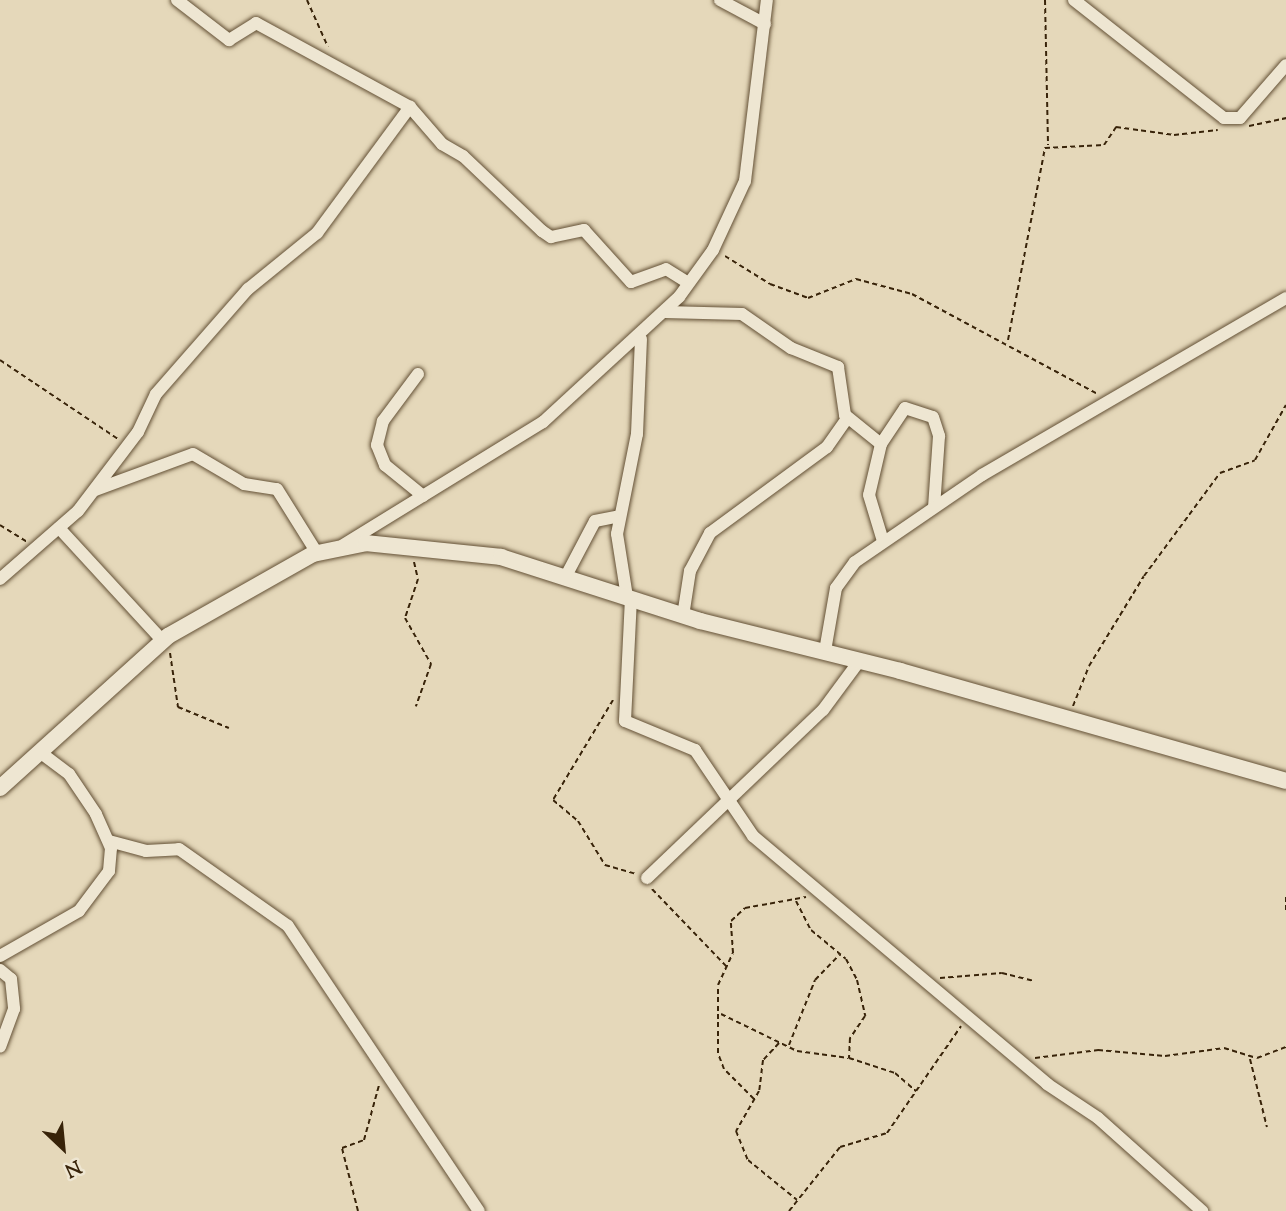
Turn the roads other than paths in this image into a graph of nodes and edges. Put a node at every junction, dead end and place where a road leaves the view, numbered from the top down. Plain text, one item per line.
1 (177, 0) edge
2 (720, 0) edge
3 (767, 0) edge
4 (1074, 0) edge
5 (765, 24) junction
6 (1286, 65) edge
7 (410, 107) junction
8 (688, 283) junction
9 (1286, 298) edge
10 (665, 312) junction
11 (640, 339) junction
12 (418, 374) dead end
13 (846, 418) junction
14 (881, 443) junction
15 (95, 490) junction
16 (422, 496) junction
17 (934, 507) junction
18 (620, 516) junction
19 (59, 528) junction
20 (883, 541) junction
21 (344, 545) junction
22 (317, 553) junction
23 (566, 576) junction
24 (0, 579) edge
25 (629, 598) junction
26 (683, 616) junction
27 (165, 638) junction
28 (825, 651) junction
29 (860, 660) junction
30 (44, 755) junction
31 (1286, 781) edge
32 (0, 788) edge
33 (724, 797) junction
34 (109, 841) junction
35 (647, 878) road end
36 (0, 956) edge
37 (0, 970) edge
38 (0, 1047) edge
39 (480, 1211) edge
40 (1202, 1211) edge

1 - 7 street
2 - 5 street
3 - 5 street
4 - 6 street
5 - 8 street
7 - 8 street
7 - 15 street
8 - 10 street
9 - 17 street
10 - 11 street
10 - 13 street
11 - 16 street
11 - 18 street
12 - 16 street
13 - 14 street
13 - 26 street
14 - 17 street
14 - 20 street
15 - 19 street
15 - 22 street
16 - 21 street
17 - 20 street
18 - 23 street
18 - 25 street
19 - 24 street
19 - 27 street
20 - 28 street
21 - 22 street
21 - 23 street
22 - 27 street
23 - 25 street
25 - 26 street
25 - 33 street
26 - 28 street
27 - 30 street
28 - 29 street
29 - 31 street
29 - 33 street
30 - 32 street
30 - 34 street
33 - 35 street
33 - 40 street
34 - 36 street
34 - 39 street
37 - 38 street

